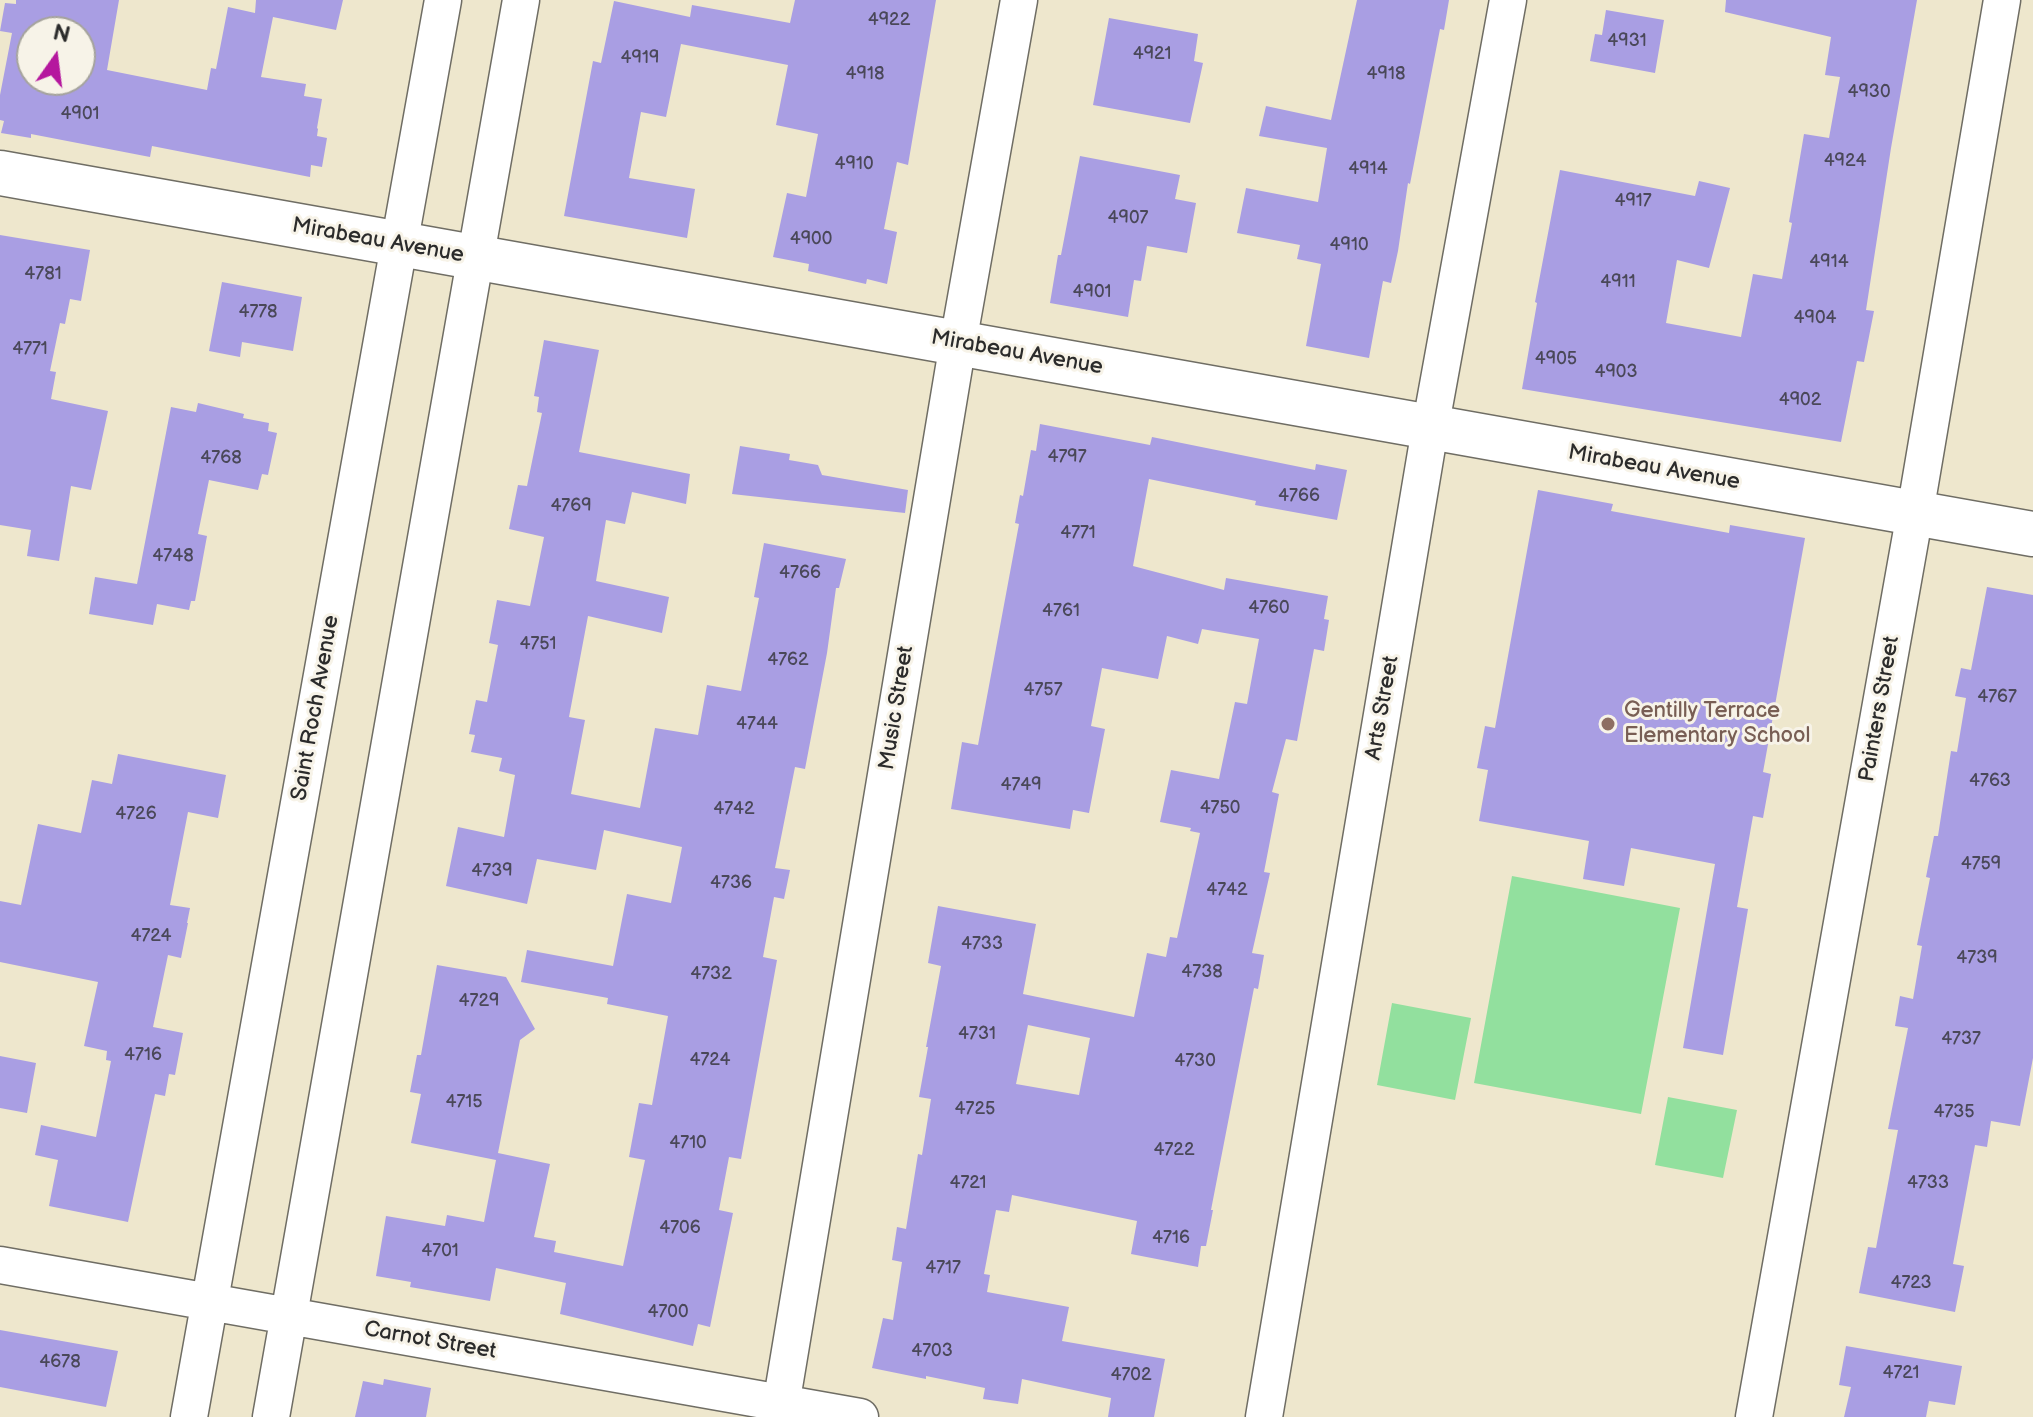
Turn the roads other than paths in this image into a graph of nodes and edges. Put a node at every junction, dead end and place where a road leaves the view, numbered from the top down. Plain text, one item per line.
1 (443, 0) edge
2 (521, 0) edge
3 (1019, 0) edge
4 (1508, 0) edge
5 (2002, 0) edge
6 (0, 173) edge
7 (399, 244) junction
8 (476, 258) junction
9 (958, 343) junction
10 (1430, 429) junction
11 (1915, 513) junction
12 (2033, 534) edge
13 (0, 1265) edge
14 (210, 1303) junction
15 (289, 1316) junction
16 (781, 1410) edge
17 (189, 1417) edge
18 (271, 1417) edge
19 (860, 1417) edge
20 (1264, 1417) edge
21 (1754, 1417) edge

1 - 7 street, Saint Roch Avenue
2 - 8 street
3 - 9 street, Music Street
4 - 10 street, Arts Street
5 - 11 street, Painters Street
6 - 7 street, Mirabeau Avenue
7 - 8 street, Mirabeau Avenue
7 - 14 street, Saint Roch Avenue
8 - 9 street, Mirabeau Avenue
8 - 15 street
9 - 10 street, Mirabeau Avenue
9 - 16 street, Music Street
10 - 11 street, Mirabeau Avenue
10 - 20 street, Arts Street
11 - 12 street, Mirabeau Avenue
11 - 21 street, Painters Street
13 - 14 street, Carnot Street
14 - 15 street, Carnot Street
14 - 17 street, Saint Roch Avenue
15 - 16 street, Carnot Street
15 - 18 street
16 - 19 street, Carnot Street

